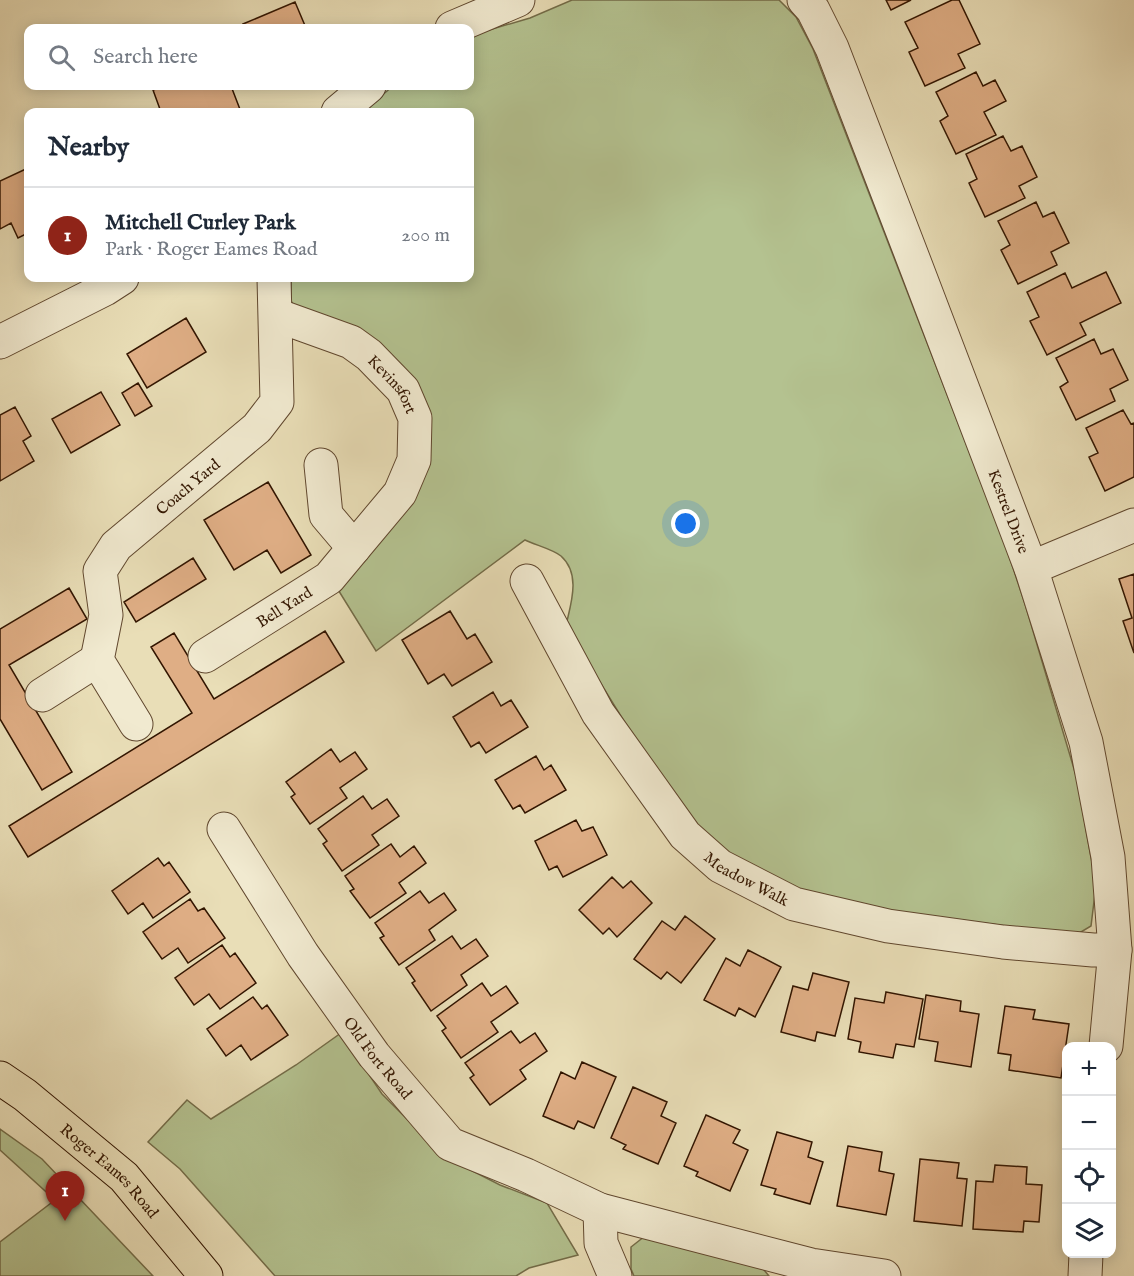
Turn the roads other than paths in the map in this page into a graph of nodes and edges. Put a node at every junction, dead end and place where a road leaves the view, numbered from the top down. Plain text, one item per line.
1 (518, 0) edge
2 (804, 0) edge
3 (461, 24) edge
4 (364, 90) edge
5 (343, 108) edge
6 (116, 282) edge
7 (274, 282) edge
8 (276, 315) junction
9 (0, 342) edge
10 (321, 465) dead end
11 (1134, 525) edge
12 (354, 548) junction
13 (1030, 568) junction
14 (527, 581) dead end
15 (205, 656) dead end
16 (97, 660) junction
17 (42, 695) dead end
18 (136, 724) dead end
19 (224, 829) dead end
20 (1115, 950) junction
21 (1106, 1042) edge
22 (0, 1078) edge
23 (600, 1210) junction
24 (1086, 1258) edge
25 (809, 1271) edge
26 (206, 1276) edge
27 (615, 1276) edge
28 (884, 1276) edge
29 (1084, 1276) edge

1 - 3 street
2 - 13 street, Kestrel Drive
4 - 5 street
6 - 9 street
7 - 8 street
8 - 12 street, Kevinsfort
8 - 16 street, Coach Yard
10 - 12 street
11 - 13 street
12 - 15 street, Bell Yard
13 - 20 street, Kestrel Drive
14 - 20 street, Meadow Walk
16 - 17 street
16 - 18 street
19 - 23 street, Old Fort Road
20 - 21 street, Kestrel Drive
22 - 26 main road, Roger Eames Road
23 - 25 street, Old Fort Road
23 - 27 street
24 - 29 street
25 - 28 street, Old Fort Road

